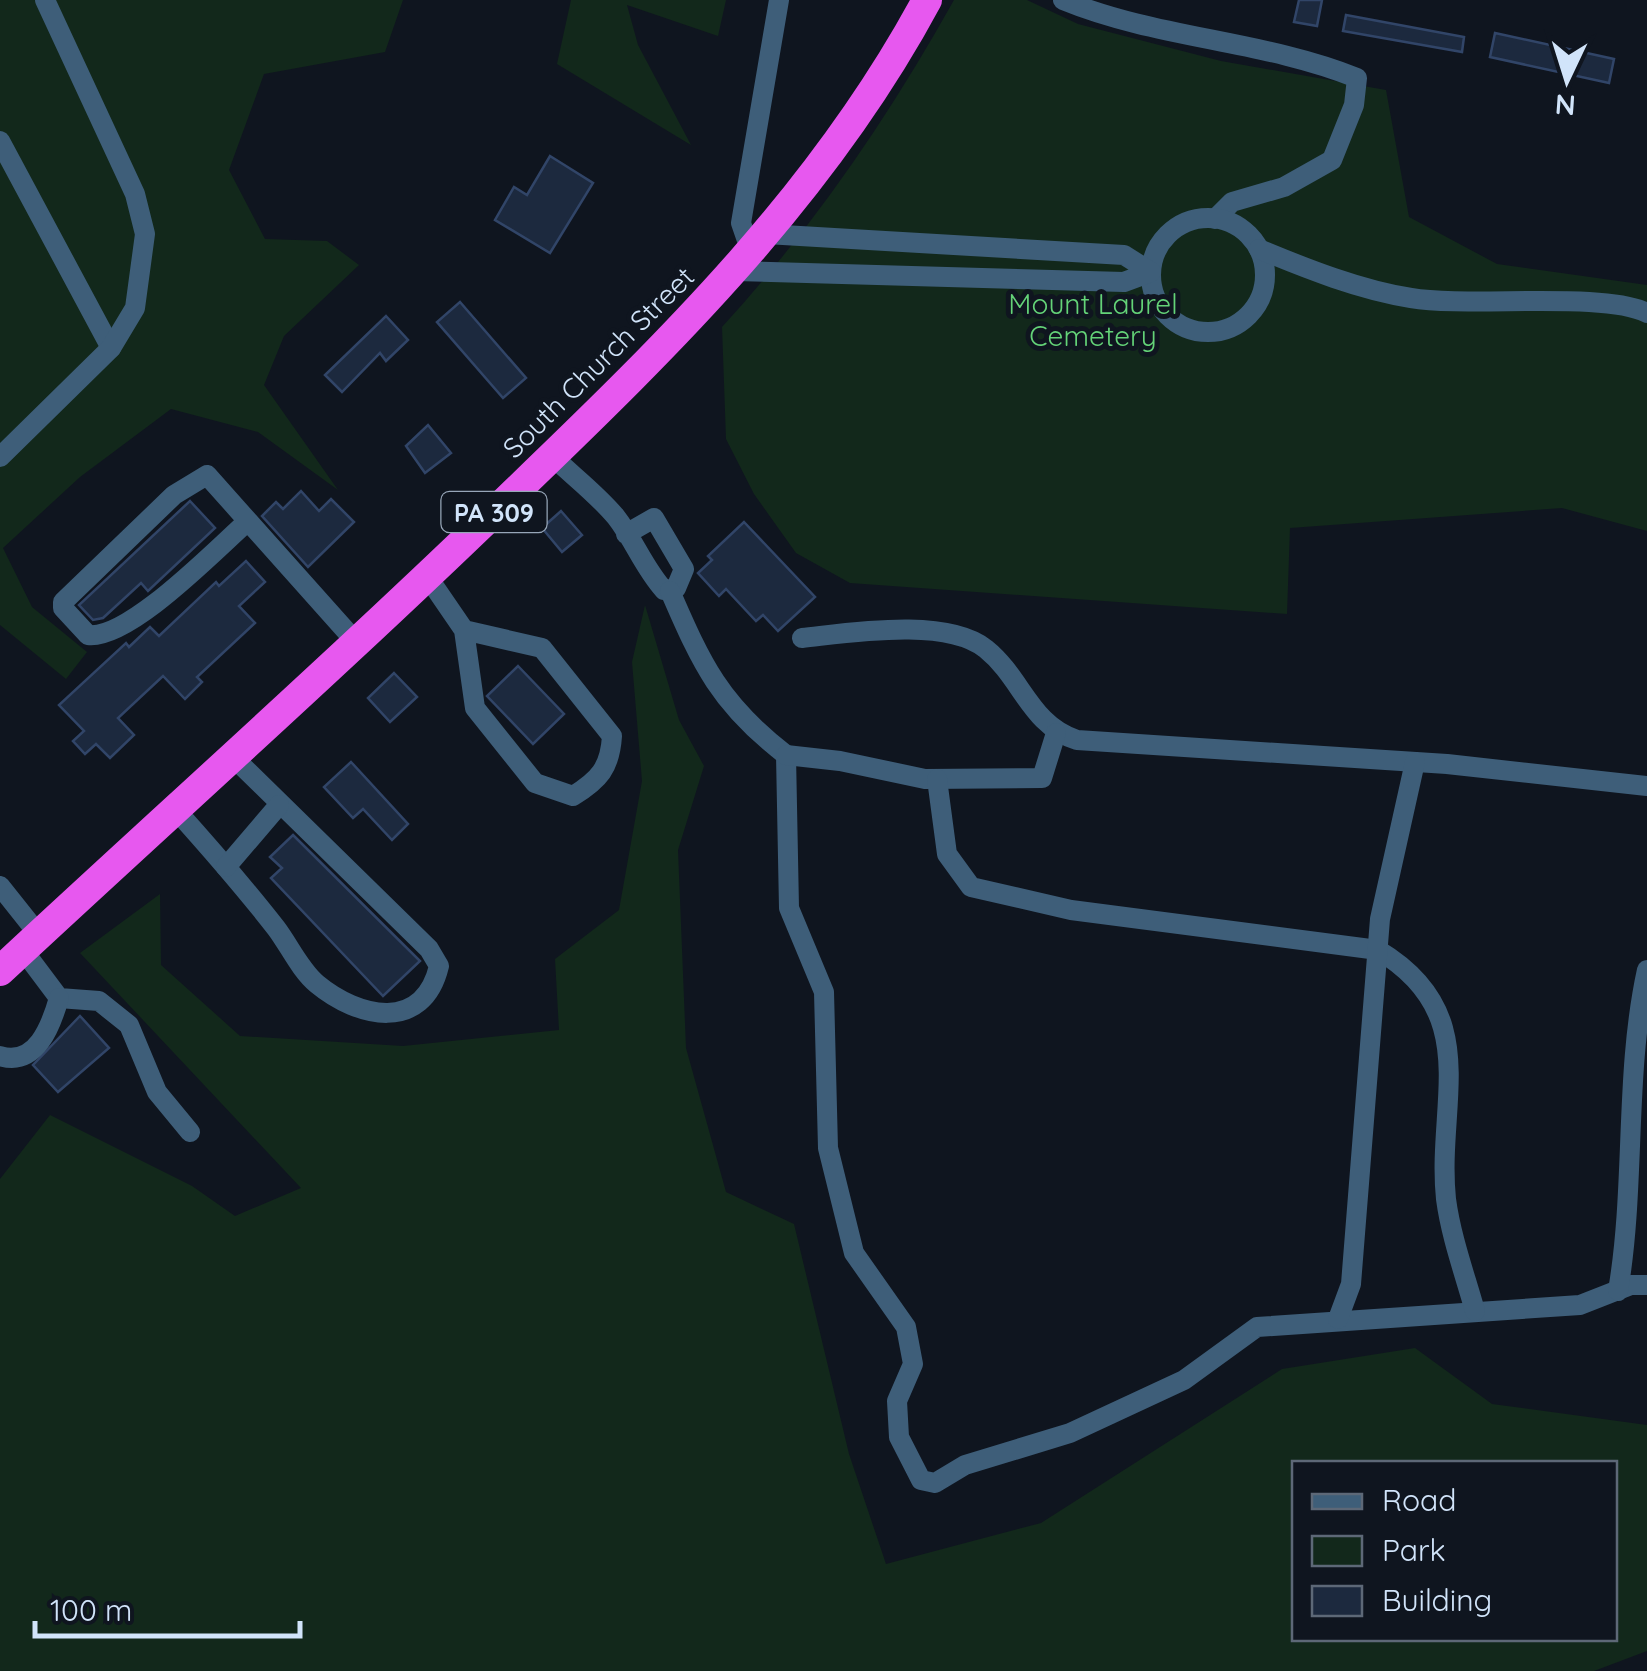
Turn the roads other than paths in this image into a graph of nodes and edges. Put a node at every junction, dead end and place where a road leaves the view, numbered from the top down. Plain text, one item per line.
1 (45, 0) edge
2 (779, 0) edge
3 (926, 0) edge
4 (1063, 0) edge
5 (0, 141) edge
6 (1214, 218) junction
7 (833, 238) junction
8 (1258, 250) junction
9 (750, 253) junction
10 (1150, 272) junction
11 (831, 274) junction
12 (1647, 313) edge
13 (111, 348) junction
14 (552, 456) junction
15 (0, 457) edge
16 (248, 521) junction
17 (626, 534) junction
18 (427, 576) junction
19 (670, 591) junction
20 (464, 630) junction
21 (802, 638) dead end
22 (356, 642) junction
23 (1056, 733) junction
24 (786, 755) junction
25 (232, 756) junction
26 (1415, 762) junction
27 (937, 779) junction
28 (1647, 786) edge
29 (279, 805) junction
30 (175, 809) junction
31 (226, 867) junction
32 (0, 886) edge
33 (30, 943) junction
34 (1378, 950) junction
35 (1647, 970) edge
36 (0, 971) edge
37 (59, 998) junction
38 (0, 1056) edge
39 (190, 1132) dead end
40 (1647, 1284) edge
41 (1618, 1290) junction
42 (1475, 1311) junction
43 (1338, 1319) junction

1 - 13 street
2 - 9 street
3 - 9 highway, South Church Street / PA 309
4 - 6 street
5 - 13 street
6 - 8 street
6 - 10 street
7 - 9 street
7 - 10 street
7 - 11 street
8 - 10 street
8 - 12 street
9 - 11 street
9 - 14 highway, South Church Street / PA 309
10 - 11 street
13 - 15 street
14 - 17 street
14 - 18 highway, South Church Street / PA 309
16 - 16 street
16 - 22 street
17 - 19 street
17 - 19 street
18 - 20 street
18 - 22 highway, South Church Street / PA 309
19 - 24 street
20 - 20 street
21 - 23 street
22 - 25 highway, South Church Street / PA 309
23 - 26 street
23 - 27 street
24 - 27 street
24 - 43 street
25 - 29 street
25 - 30 highway, South Church Street / PA 309
26 - 28 street
26 - 34 street
27 - 34 street
29 - 31 street
29 - 31 street
30 - 31 street
30 - 33 highway, South Church Street / PA 309
32 - 33 street
33 - 36 highway, South Church Street / PA 309
33 - 37 street
34 - 42 street
34 - 43 street
35 - 41 street
37 - 38 street
37 - 39 street
40 - 41 street
41 - 42 street
42 - 43 street

